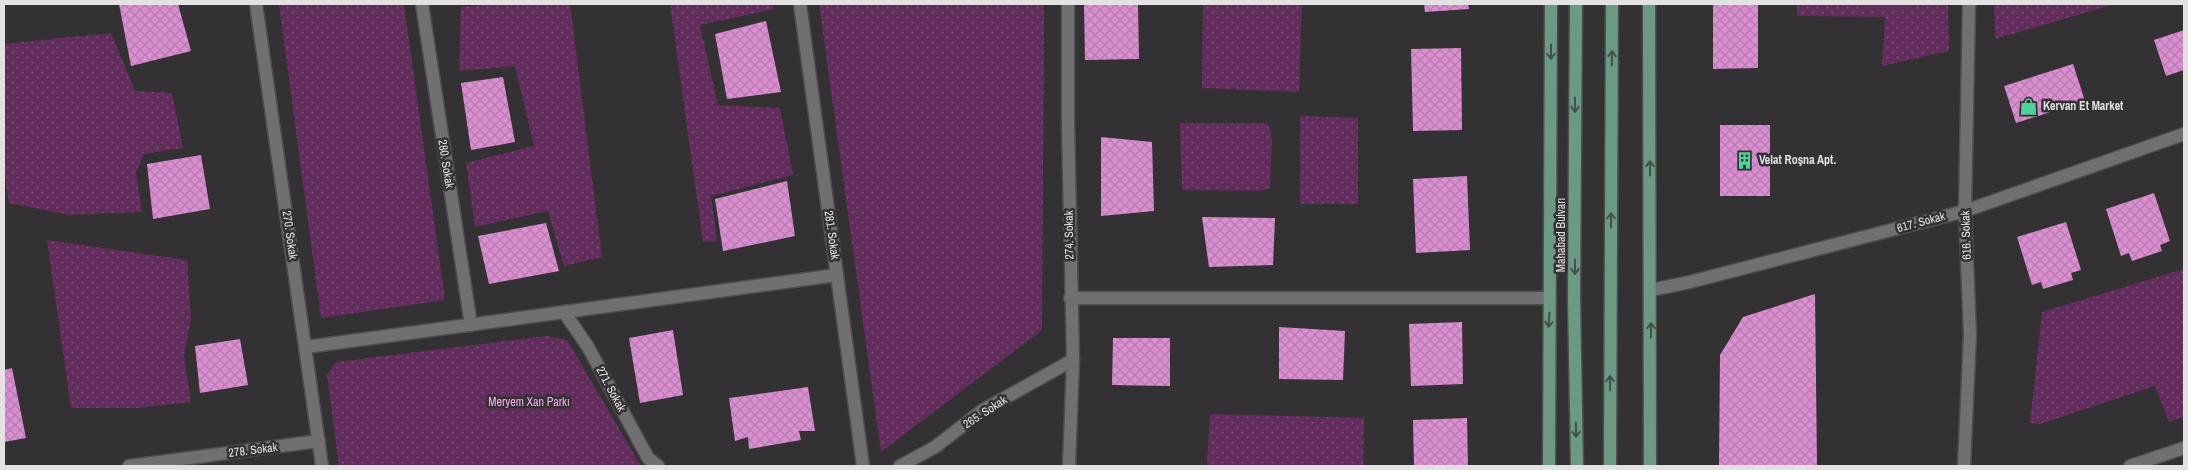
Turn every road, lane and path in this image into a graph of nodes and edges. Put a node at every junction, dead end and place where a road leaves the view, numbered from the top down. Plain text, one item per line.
1 (256, 4) edge
2 (422, 4) edge
3 (800, 4) edge
4 (1068, 4) edge
5 (1551, 4) edge
6 (1576, 4) edge
7 (1612, 4) edge
8 (1649, 4) edge
9 (1969, 4) edge
10 (2184, 134) edge
11 (1965, 211) junction
12 (837, 275) junction
13 (1651, 290) junction
14 (1070, 298) junction
15 (1550, 298) junction
16 (564, 312) junction
17 (471, 325) junction
18 (306, 347) junction
19 (1073, 360) junction
20 (319, 441) junction
21 (2184, 448) edge
22 (129, 466) edge
23 (322, 466) edge
24 (658, 466) edge
25 (862, 466) edge
26 (900, 466) edge
27 (1069, 466) edge
28 (1549, 466) edge
29 (1577, 466) edge
30 (1610, 466) edge
31 (1650, 466) edge
32 (1964, 466) edge
33 (2130, 466) edge

1 - 18 street, 270. Sokak
2 - 17 street, 280. Sokak
3 - 12 street, 281. Sokak
4 - 14 street, 274. Sokak
5 -> 15 main road
6 -> 29 main road, Mahabad Bulvarı
30 -> 7 main road
13 -> 8 main road
9 - 11 street, 616. Sokak
10 - 11 street, 617. Sokak
11 - 13 street, 617. Sokak
11 - 32 street, 616. Sokak
12 - 16 street
12 - 25 street, 281. Sokak
31 -> 13 main road
14 - 15 street
14 - 19 street, 274. Sokak
15 -> 28 main road
16 - 17 street
16 - 24 street, 271. Sokak
17 - 18 street
18 - 20 street, 270. Sokak
19 - 26 street, 265. Sokak
19 - 27 street, 274. Sokak
20 - 22 street, 278. Sokak
20 - 23 street, 270. Sokak
21 - 33 street

